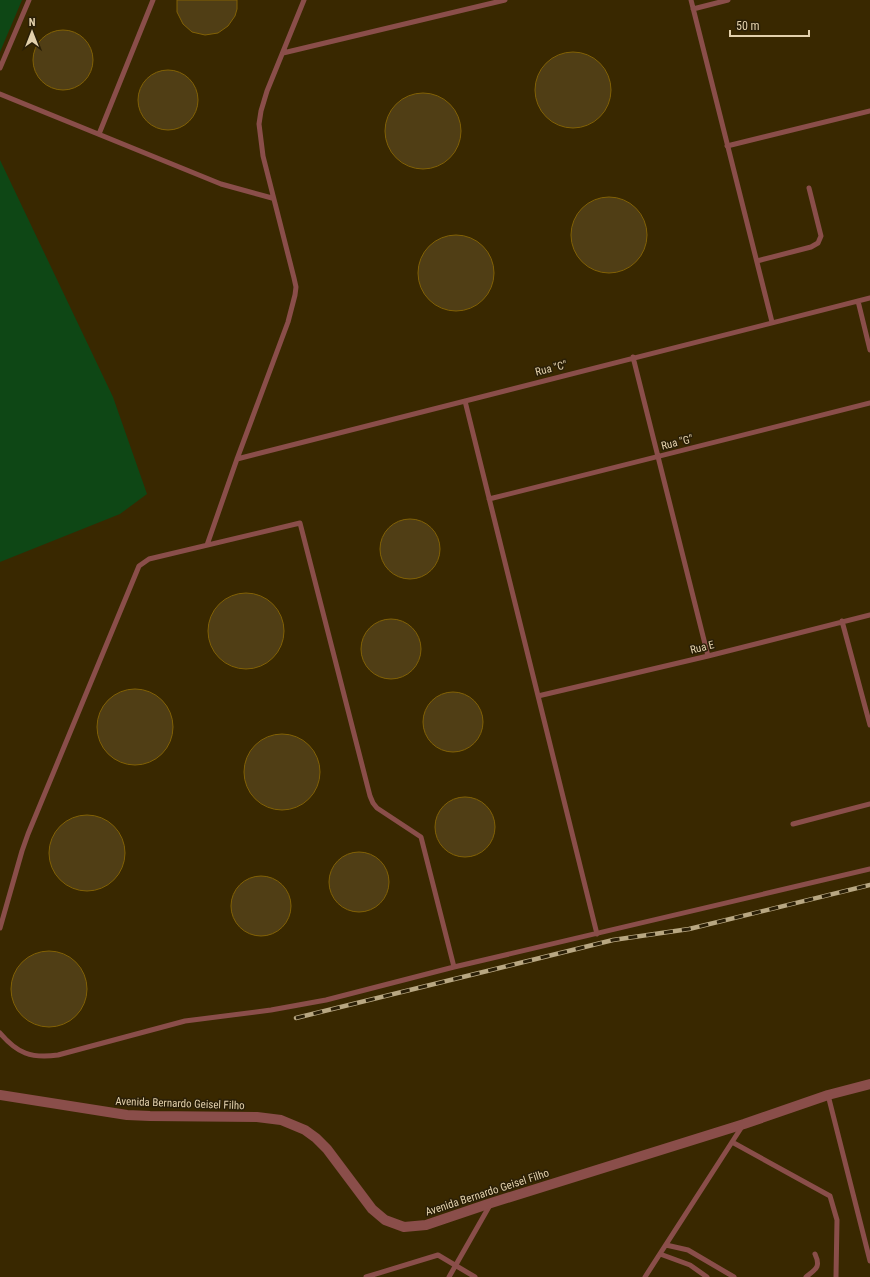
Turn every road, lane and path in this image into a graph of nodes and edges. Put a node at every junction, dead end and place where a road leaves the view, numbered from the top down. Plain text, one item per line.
1 (29, 0) edge
2 (154, 0) edge
3 (304, 0) edge
4 (505, 0) edge
5 (690, 0) edge
6 (728, 0) edge
7 (693, 9) junction
8 (283, 53) junction
9 (0, 68) edge
10 (0, 94) edge
11 (870, 111) edge
12 (99, 134) junction
13 (727, 146) junction
14 (809, 188) dead end
15 (272, 198) junction
16 (756, 261) junction
17 (870, 298) edge
18 (858, 301) junction
19 (772, 322) junction
20 (870, 350) edge
21 (634, 357) junction
22 (464, 401) junction
23 (870, 403) edge
24 (658, 457) junction
25 (237, 459) junction
26 (489, 499) junction
27 (207, 545) junction
28 (870, 614) edge
29 (842, 622) junction
30 (708, 656) junction
31 (538, 696) junction
32 (868, 711) edge
33 (870, 725) edge
34 (870, 804) edge
35 (793, 824) dead end
36 (870, 869) edge
37 (0, 928) edge
38 (597, 934) junction
39 (454, 967) junction
40 (0, 1033) edge
41 (870, 1084) edge
42 (0, 1095) edge
43 (828, 1095) junction
44 (744, 1124) junction
45 (732, 1142) junction
46 (491, 1203) junction
47 (666, 1245) junction
48 (660, 1254) junction
49 (815, 1254) dead end
50 (870, 1261) edge
51 (455, 1265) junction
52 (366, 1277) edge
53 (449, 1277) edge
54 (475, 1277) edge
55 (645, 1277) edge
56 (708, 1277) edge
57 (734, 1277) edge
58 (806, 1277) edge
59 (836, 1277) edge

1 - 9 lane
2 - 12 lane
3 - 8 lane
4 - 8 lane
5 - 7 lane
6 - 7 lane
7 - 13 lane
8 - 15 lane
10 - 12 lane
11 - 13 lane
12 - 15 lane
13 - 16 lane
14 - 16 lane
15 - 25 lane
16 - 19 lane
17 - 18 lane, Rua "C"
18 - 19 lane, Rua "C"
18 - 20 lane
19 - 21 lane, Rua "C"
21 - 22 lane, Rua "C"
21 - 24 lane
22 - 25 lane, Rua "C"
22 - 26 lane
23 - 24 lane, Rua "G"
24 - 26 lane, Rua "G"
24 - 30 lane
25 - 27 lane
26 - 31 lane
27 - 37 lane
27 - 39 lane
28 - 29 lane, Rua E
29 - 30 lane, Rua E
29 - 32 lane
30 - 31 lane, Rua E
31 - 38 lane
32 - 33 lane
34 - 35 lane
36 - 38 lane
38 - 39 lane
39 - 40 lane
41 - 43 street, Avenida Bernardo Geisel Filho
42 - 46 street, Avenida Bernardo Geisel Filho
43 - 44 street, Avenida Bernardo Geisel Filho
43 - 50 lane
44 - 45 lane
44 - 46 street, Avenida Bernardo Geisel Filho
45 - 47 lane
45 - 59 lane
46 - 51 lane
47 - 48 lane
47 - 57 lane
48 - 55 lane
48 - 56 lane
49 - 58 lane
51 - 52 lane
51 - 53 lane
51 - 54 lane

